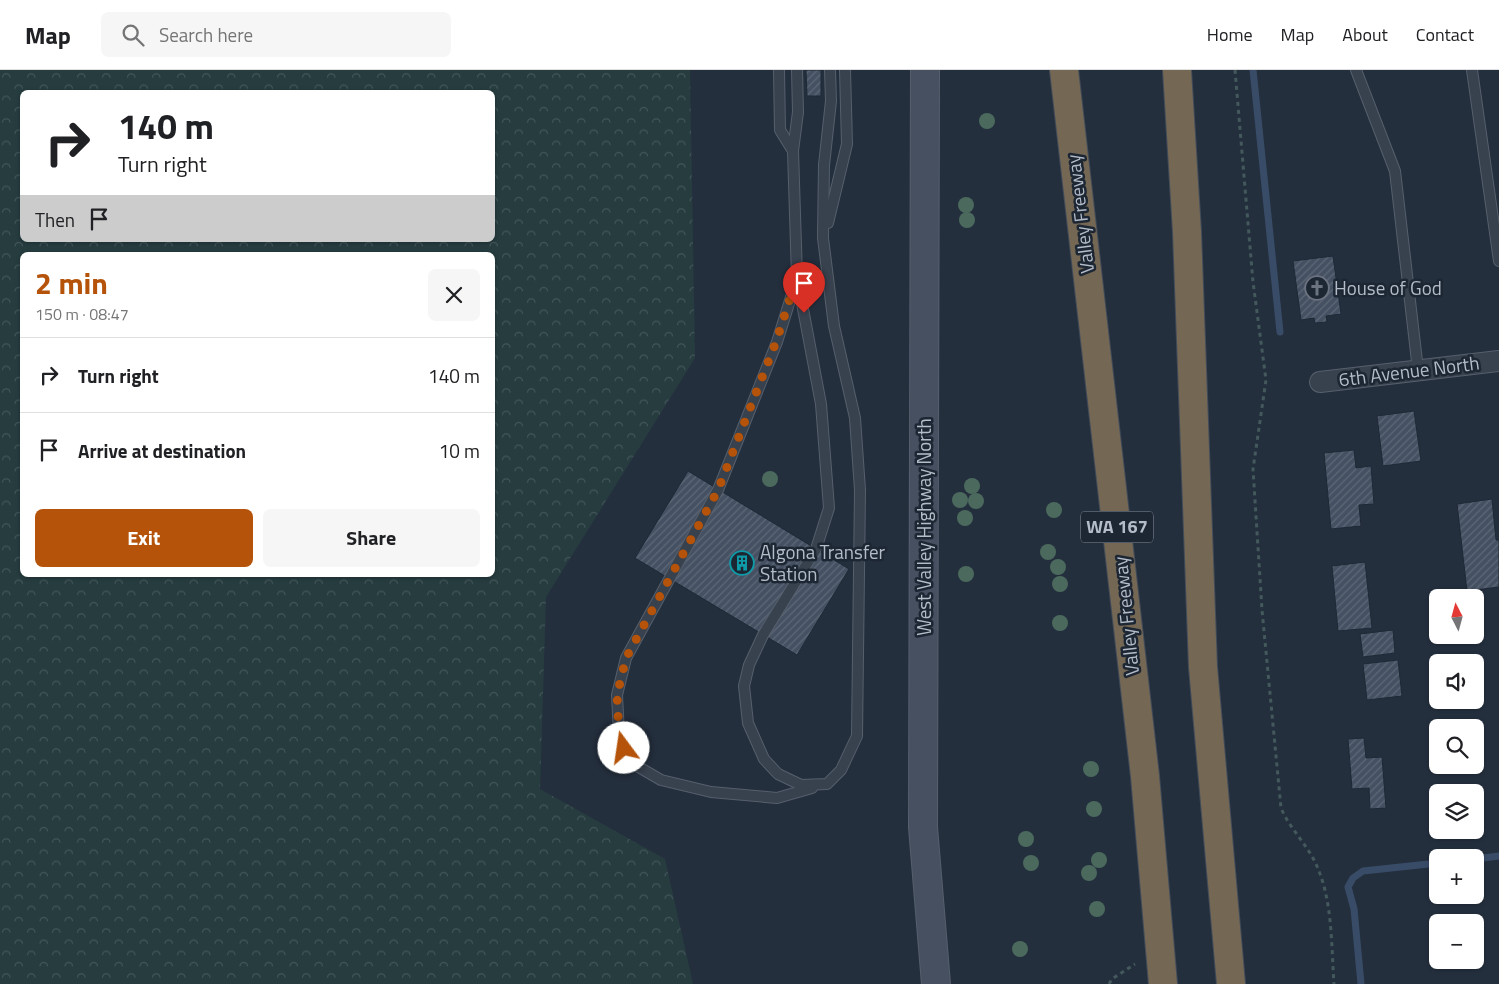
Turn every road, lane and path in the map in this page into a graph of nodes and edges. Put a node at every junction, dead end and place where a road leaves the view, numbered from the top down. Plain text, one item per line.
1 (779, 70) edge
2 (797, 70) edge
3 (830, 70) edge
4 (845, 70) edge
5 (925, 70) edge
6 (1064, 70) edge
7 (1177, 70) edge
8 (1235, 70) edge
9 (1356, 70) edge
10 (1472, 70) edge
11 (793, 151) junction
12 (823, 238) junction
13 (1499, 261) edge
14 (797, 277) junction
15 (1499, 361) edge
16 (1418, 370) junction
17 (1320, 382) dead end
18 (827, 784) junction
19 (1159, 948) junction
20 (936, 984) edge
21 (1109, 984) edge
22 (1163, 984) edge
23 (1231, 984) edge
24 (1334, 984) edge

1 - 11 lane
2 - 11 lane
3 - 12 lane
4 - 12 lane
5 - 20 main road, West Valley Highway North
6 - 19 highway, Valley Freeway / WA 167
7 - 23 highway
8 - 24 path
9 - 16 lane
10 - 13 lane
11 - 14 lane
12 - 18 lane
14 - 18 lane
14 - 18 lane
15 - 16 street, 6th Avenue North
16 - 17 street, 6th Avenue North
19 - 21 path
19 - 22 highway, Valley Freeway / WA 167

